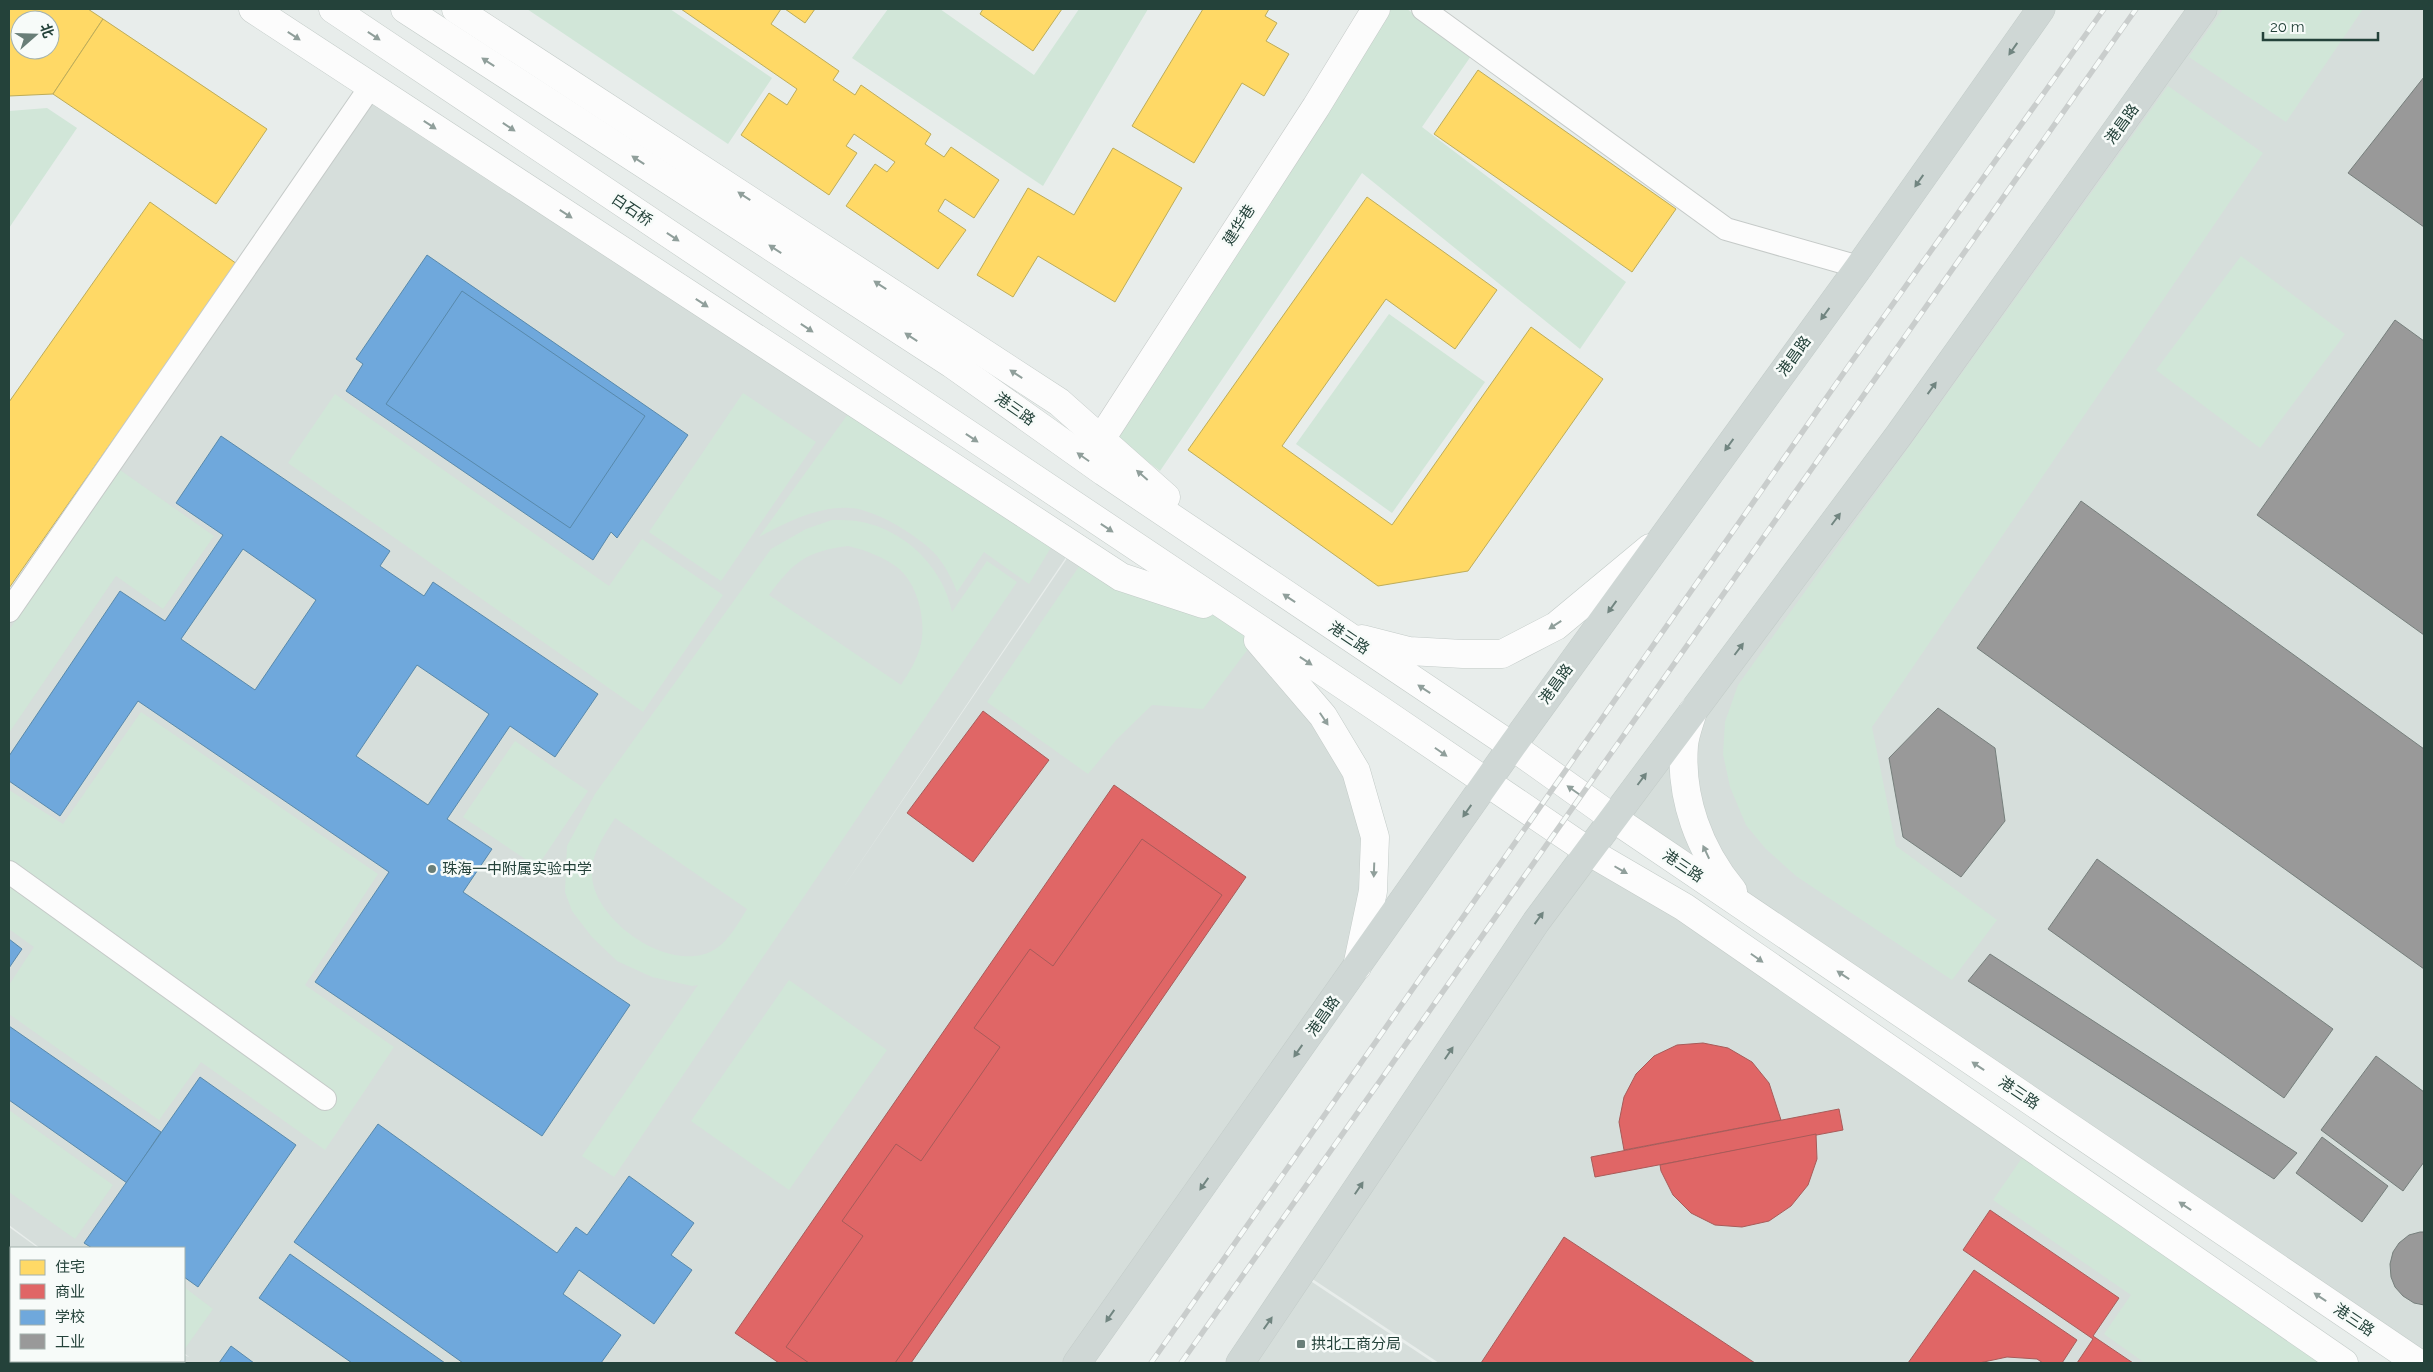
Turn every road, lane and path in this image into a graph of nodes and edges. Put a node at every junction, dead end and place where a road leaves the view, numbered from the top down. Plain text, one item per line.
1 (253, 9) edge
2 (334, 9) edge
3 (405, 9) edge
4 (456, 9) edge
5 (1376, 9) edge
6 (1424, 9) edge
7 (2041, 9) edge
8 (2203, 9) edge
9 (371, 86) junction
10 (1859, 267) junction
11 (1101, 439) junction
12 (1661, 539) junction
13 (1258, 577) junction
14 (9, 611) edge
15 (1236, 615) junction
16 (1344, 634) junction
17 (1693, 711) junction
18 (1512, 746) junction
19 (1486, 783) junction
20 (1613, 818) junction
21 (1588, 851) junction
22 (9, 872) edge
23 (1758, 917) junction
24 (1357, 969) junction
25 (325, 1099) dead end
26 (1077, 1363) edge
27 (1240, 1363) edge
28 (2344, 1363) edge
29 (2418, 1363) edge

1 -> 9 main road
2 -> 15 main road, 白石桥
13 -> 3 main road, 港三路
11 -> 4 main road
5 - 11 main road, 建华巷
6 - 10 lane
7 -> 10 main road, 港昌路
17 -> 8 main road, 港昌路
9 - 14 lane
9 -> 15 main road
10 -> 12 main road, 港昌路
13 -> 11 main road
12 -> 16 main road
12 -> 18 main road, 港昌路
16 -> 13 main road, 港三路
15 -> 19 main road, 白石桥
15 -> 24 main road
18 -> 16 main road, 港三路
20 -> 17 main road, 港昌路
23 -> 17 main road
18 - 19 main road, 港昌路
20 -> 18 main road, 港三路
19 - 21 main road, 白石桥
19 -> 24 main road, 港昌路
20 - 21 main road, 港昌路
20 - 23 main road, 港三路
27 -> 21 main road, 港昌路
21 -> 28 main road, 白石桥
22 - 25 lane
29 -> 23 main road, 港三路
24 -> 26 main road, 港昌路

